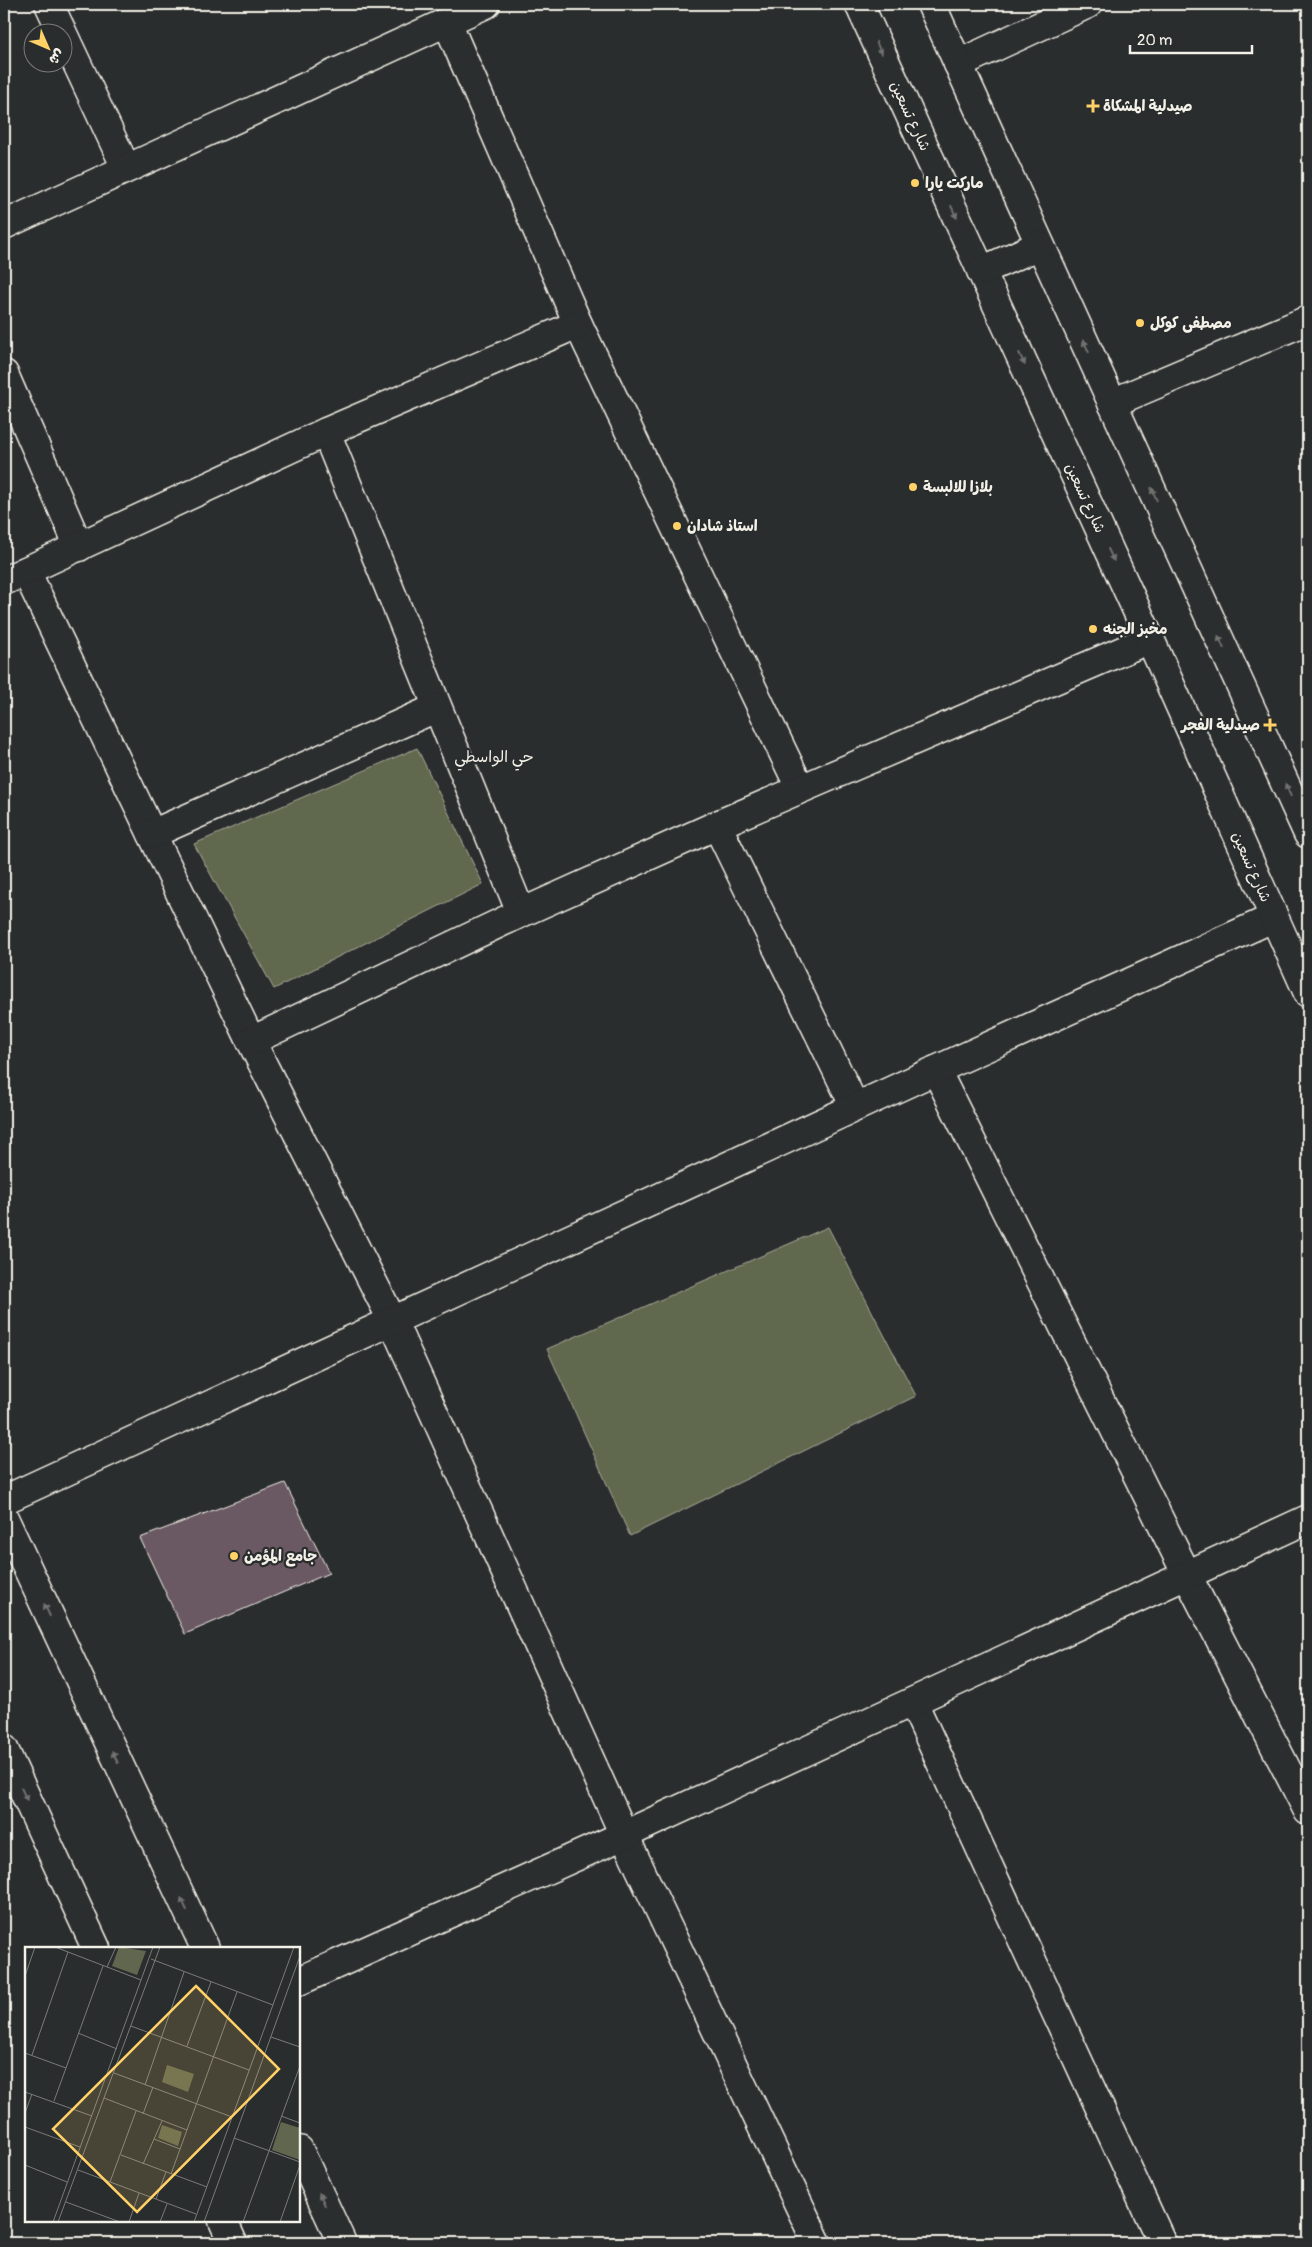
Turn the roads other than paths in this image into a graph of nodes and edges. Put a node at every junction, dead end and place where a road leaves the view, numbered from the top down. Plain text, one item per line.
1 (49, 4) edge
2 (486, 4) edge
3 (859, 4) edge
4 (930, 4) edge
5 (1088, 4) edge
6 (447, 22) junction
7 (958, 64) junction
8 (126, 168) junction
9 (4, 225) edge
10 (1040, 245) junction
11 (981, 271) junction
12 (1308, 320) edge
13 (578, 324) junction
14 (4, 374) edge
15 (1112, 403) junction
16 (326, 432) junction
17 (79, 546) junction
18 (15, 576) edge
19 (1150, 639) junction
20 (436, 708) junction
21 (800, 788) junction
22 (718, 825) junction
23 (152, 834) junction
24 (1308, 834) edge
25 (521, 913) junction
26 (1273, 918) junction
27 (1308, 993) edge
28 (251, 1041) junction
29 (936, 1070) junction
30 (855, 1107) junction
31 (392, 1320) junction
32 (4, 1500) edge
33 (4, 1518) edge
34 (1308, 1519) edge
35 (1187, 1575) junction
36 (912, 1702) junction
37 (4, 1749) edge
38 (1308, 1811) edge
39 (624, 1835) junction
40 (96, 1947) edge
41 (205, 1947) edge
42 (300, 1981) edge
43 (300, 2152) edge
44 (223, 2222) edge
45 (233, 2243) edge
46 (342, 2243) edge
47 (816, 2243) edge
48 (1162, 2243) edge

1 - 8 street
2 - 6 street
3 -> 11 street, شارع تسعين
4 - 7 street
5 - 7 street
6 - 8 street
6 - 13 street
7 - 10 street
8 - 9 street
10 - 11 street
15 -> 10 street
11 -> 19 street, شارع تسعين
12 - 15 street
13 - 16 street
13 - 21 street
14 - 17 street
24 -> 15 street
16 - 17 street
16 - 20 street
17 - 18 street
18 - 23 street
19 - 21 street
19 - 26 street, شارع تسعين
20 - 23 street
20 - 25 street
21 - 22 street
22 - 25 street
22 - 30 street
23 - 28 street
25 - 28 street
26 - 27 street, شارع تسعين
26 - 29 street
28 - 31 street
29 - 30 street
29 - 35 street
30 - 31 street
31 - 32 street
31 - 39 street
41 -> 33 street
34 - 35 street
35 - 36 street
35 - 38 street
36 - 39 street
36 - 48 street
37 -> 40 street
39 - 42 street
39 - 47 street
46 -> 43 street
44 - 45 street

